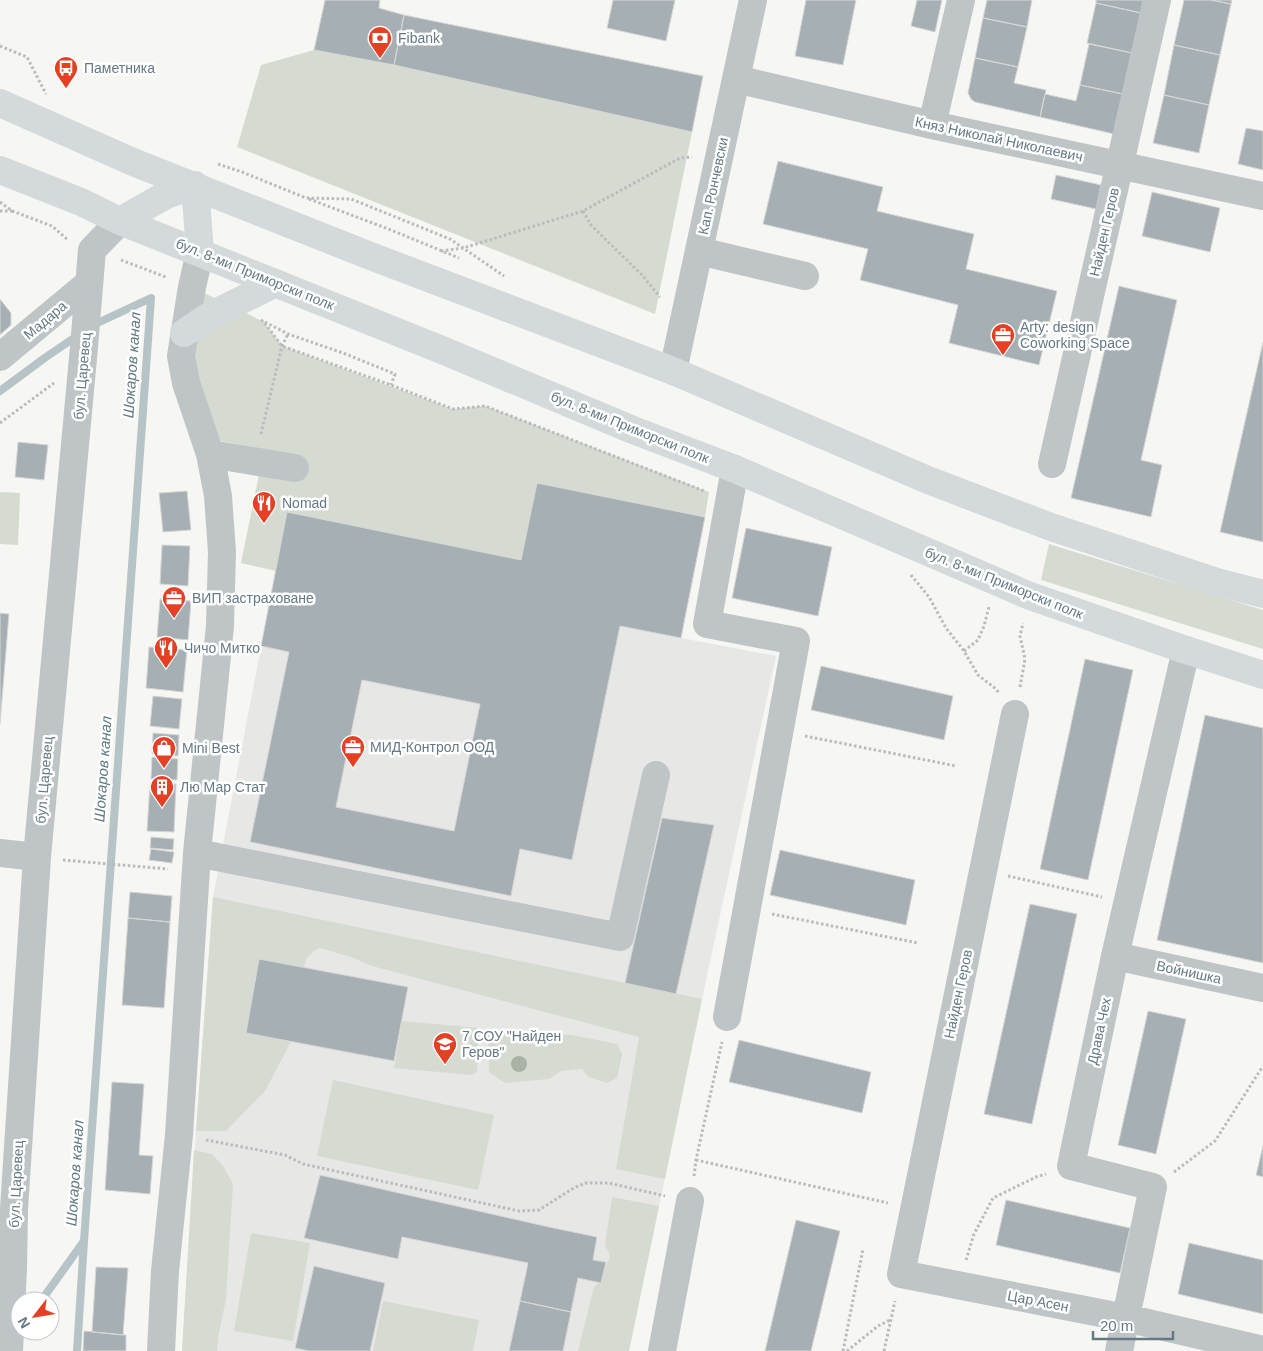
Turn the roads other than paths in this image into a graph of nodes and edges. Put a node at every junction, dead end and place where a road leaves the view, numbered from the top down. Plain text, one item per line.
1 (753, 0) edge
2 (961, 0) edge
3 (1157, 0) edge
4 (736, 79) junction
5 (0, 103) edge
6 (932, 125) junction
7 (1118, 165) junction
8 (0, 170) edge
9 (195, 185) junction
10 (1263, 196) edge
11 (120, 221) junction
12 (699, 251) junction
13 (200, 252) junction
14 (805, 276) dead end
15 (276, 283) junction
16 (89, 293) junction
17 (184, 333) junction
18 (0, 357) edge
19 (673, 371) junction
20 (210, 454) junction
21 (1052, 464) dead end
22 (296, 468) dead end
23 (735, 469) junction
24 (1263, 594) edge
25 (1186, 650) junction
26 (1263, 675) edge
27 (1015, 714) road end
28 (656, 775) dead end
29 (0, 853) edge
30 (48, 858) junction
31 (197, 862) junction
32 (1115, 956) junction
33 (1263, 988) edge
34 (727, 1017) road end
35 (690, 1201) road end
36 (901, 1274) joint
37 (1126, 1318) junction
38 (1263, 1350) edge
39 (9, 1351) edge
40 (160, 1351) edge
41 (662, 1351) edge
42 (1119, 1351) edge

1 - 4 street, Кап. Рончевски
2 - 6 street
3 - 7 street, Найден Геров
4 - 6 street, Княз Николай Николаевич
4 - 12 street, Кап. Рончевски
5 - 9 main road
6 - 7 street, Княз Николай Николаевич
7 - 10 street, Княз Николай Николаевич
7 - 21 street, Найден Геров
8 - 11 main road, бул. 8-ми Приморски полк
9 - 11 main road
9 - 13 main road
9 - 19 main road
11 - 13 main road, бул. 8-ми Приморски полк
11 - 16 street, бул. Царевец
12 - 14 street
12 - 19 street, Кап. Рончевски
13 - 15 main road, бул. 8-ми Приморски полк
13 - 17 street
15 - 17 main road
15 - 23 main road, бул. 8-ми Приморски полк
16 - 18 street, Мадара
16 - 30 street, бул. Царевец
17 - 20 street
19 - 24 main road
20 - 22 street
20 - 31 street
23 - 25 main road, бул. 8-ми Приморски полк
23 - 34 street
25 - 26 main road, бул. 8-ми Приморски полк
25 - 32 street, Драва Чех
27 - 36 street, Найден Геров
28 - 31 street
29 - 30 street
30 - 39 street, бул. Царевец
31 - 40 street
32 - 33 street, Войнишка
32 - 37 street, Драва Чех
35 - 41 street
36 - 37 street, Цар Асен
37 - 38 street, Цар Асен
37 - 42 street

